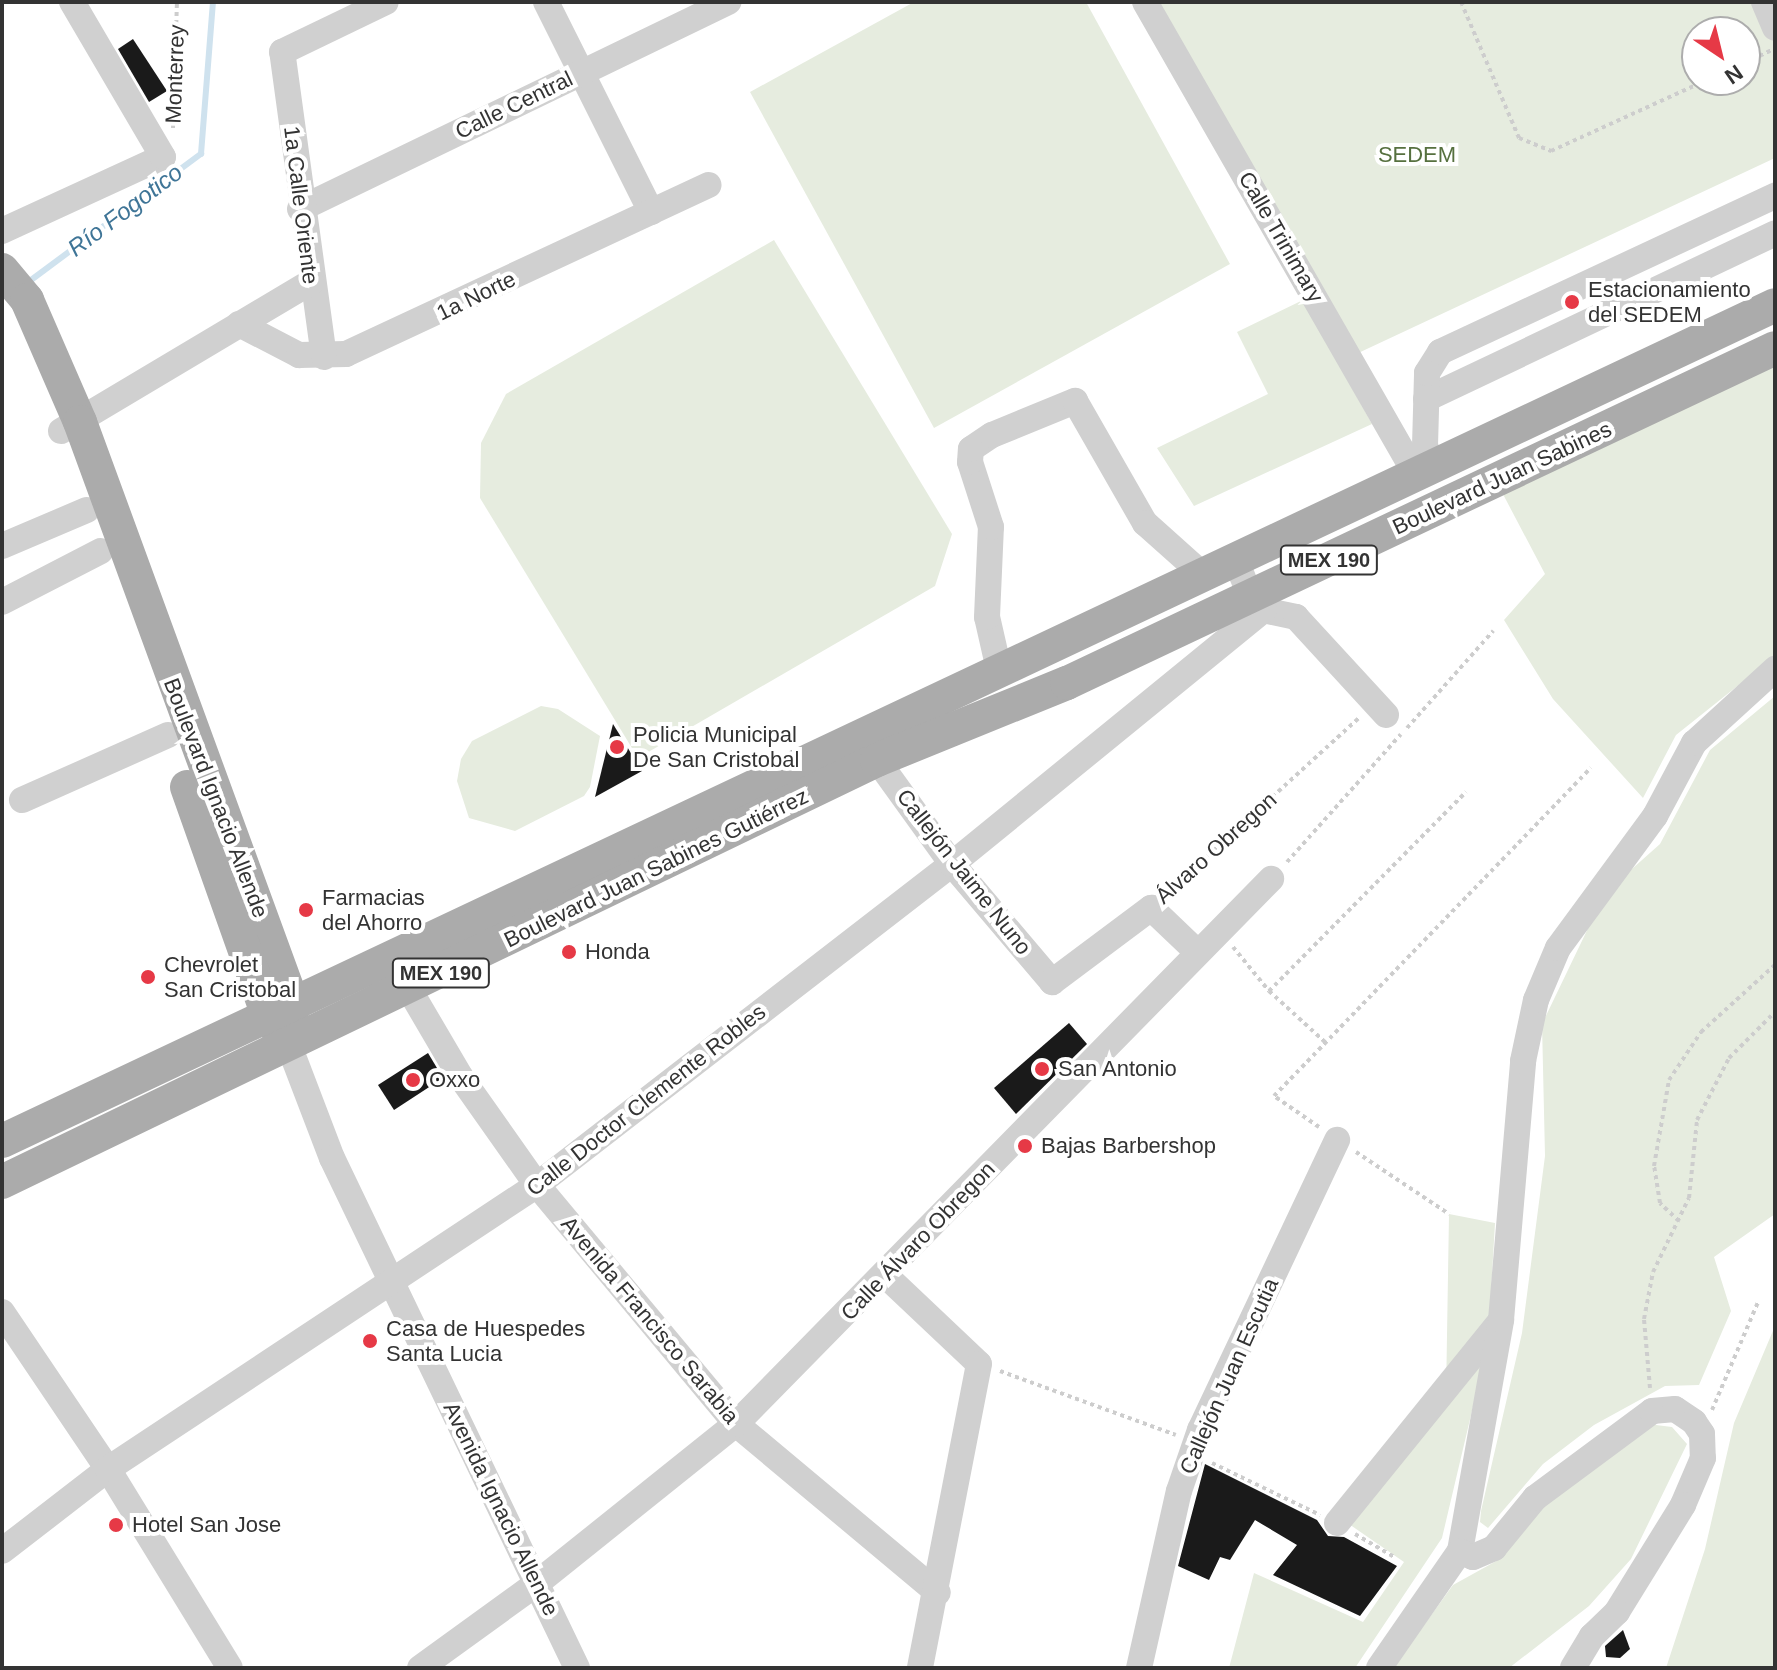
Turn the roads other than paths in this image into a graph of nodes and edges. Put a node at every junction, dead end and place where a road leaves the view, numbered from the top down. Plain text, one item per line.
1 (72, 2) edge
2 (386, 2) edge
3 (546, 2) edge
4 (729, 2) edge
5 (1145, 2) edge
6 (1764, 2) edge
7 (1775, 28) edge
8 (581, 72) junction
9 (709, 185) dead end
10 (1775, 196) edge
11 (300, 209) junction
12 (651, 212) junction
13 (2, 231) edge
14 (1775, 233) edge
15 (1634, 261) junction
16 (2, 270) edge
17 (311, 282) junction
18 (1647, 294) junction
19 (1775, 305) edge
20 (13, 307) edge
21 (239, 324) junction
22 (1775, 348) edge
23 (324, 357) junction
24 (1426, 399) junction
25 (70, 426) junction
26 (1424, 469) junction
27 (87, 510) junction
28 (2, 546) edge
29 (101, 551) junction
30 (1235, 558) junction
31 (1202, 574) junction
32 (2, 602) edge
33 (1257, 604) junction
34 (1775, 669) edge
35 (1000, 674) junction
36 (1380, 710) road end
37 (898, 719) joint
38 (168, 735) junction
39 (877, 760) junction
40 (22, 800) dead end
41 (952, 864) junction
42 (1271, 879) road end
43 (1197, 952) junction
44 (394, 958) junction
45 (1052, 982) joint
46 (406, 990) junction
47 (283, 1021) junction
48 (1337, 1140) road end
49 (2, 1141) edge
50 (2, 1182) edge
51 (537, 1185) junction
52 (885, 1275) junction
53 (394, 1284) junction
54 (2, 1312) edge
55 (1501, 1320) junction
56 (736, 1424) junction
57 (108, 1469) junction
58 (1337, 1523) road end
59 (2, 1551) edge
60 (1460, 1551) junction
61 (536, 1584) junction
62 (938, 1593) junction
63 (230, 1668) edge
64 (420, 1668) edge
65 (577, 1668) edge
66 (920, 1668) edge
67 (1139, 1668) edge
68 (1379, 1668) edge
69 (1573, 1668) edge

1 - 13 street
2 - 11 street, 1a Calle Oriente
3 - 8 street
4 - 8 street, Calle Central
5 - 26 street, Calle Trinimary
6 - 7 street
8 - 11 street, Calle Central
8 - 12 street
9 - 12 street, 1a Norte
10 - 15 street
11 - 17 street, 1a Calle Oriente
12 - 23 street, 1a Norte
14 - 18 street
15 - 18 street
15 - 24 street
16 - 20 main road, Boulevard Ignacio Allende
17 - 21 street
17 - 23 street, 1a Calle Oriente
18 - 24 street
19 - 26 main road, Boulevard Juan Sabines / MEX 190
20 - 25 main road, Boulevard Ignacio Allende
21 - 23 street, 1a Norte
21 - 25 street
22 - 33 main road, Boulevard Juan Sabines / MEX 190
24 - 26 street
25 - 27 main road, Boulevard Ignacio Allende
25 - 47 main road, Boulevard Ignacio Allende
26 - 30 main road, Boulevard Juan Sabines / MEX 190
27 - 28 street
27 - 29 main road, Boulevard Ignacio Allende
29 - 32 street
29 - 38 main road, Boulevard Ignacio Allende
30 - 31 main road, Boulevard Juan Sabines / MEX 190
30 - 33 street
31 - 35 main road, Boulevard Juan Sabines / MEX 190
31 - 35 street
33 - 36 street
33 - 39 main road, Boulevard Juan Sabines / MEX 190
33 - 41 street, Calle Doctor Clemente Robles
34 - 55 street
35 - 37 main road, Boulevard Juan Sabines / MEX 190
37 - 44 main road, Boulevard Juan Sabines Gutiérrez / MEX 190
38 - 40 street
38 - 47 main road, Boulevard Ignacio Allende
39 - 41 street, Callejón Jaime Nuno
39 - 46 main road, Boulevard Juan Sabines Gutiérrez / MEX 190
41 - 45 street, Callejón Jaime Nuno
41 - 51 street, Calle Doctor Clemente Robles
42 - 43 street, Calle Álvaro Obregon
43 - 45 street, Álvaro Obregon
43 - 52 street, Calle Álvaro Obregon
44 - 46 street, Avenida Francisco Sarabia
44 - 47 main road, Boulevard Juan Sabines Gutiérrez / MEX 190
46 - 47 main road, Boulevard Juan Sabines Gutiérrez / MEX 190
46 - 51 street, Avenida Francisco Sarabia
47 - 49 main road, Boulevard Juan Sabines Gutiérrez / MEX 190
47 - 50 main road, Boulevard Juan Sabines Gutiérrez / MEX 190
47 - 53 street, Avenida Ignacio Allende
48 - 67 street, Callejón Juan Escutia
51 - 53 street, Calle Doctor Clemente Robles
51 - 56 street, Avenida Francisco Sarabia
52 - 56 street, Calle Álvaro Obregon
52 - 62 street
53 - 57 street, Calle Doctor Clemente Robles
53 - 61 street, Avenida Ignacio Allende
54 - 57 street
55 - 58 street
55 - 60 street
56 - 61 street, Calle Álvaro Obregon
56 - 62 street, Avenida Francisco Sarabia
57 - 59 street, Calle Doctor Clemente Robles
57 - 63 street
60 - 68 street
60 - 69 street
61 - 64 street, Calle Álvaro Obregon
61 - 65 street, Avenida Ignacio Allende
62 - 66 street

